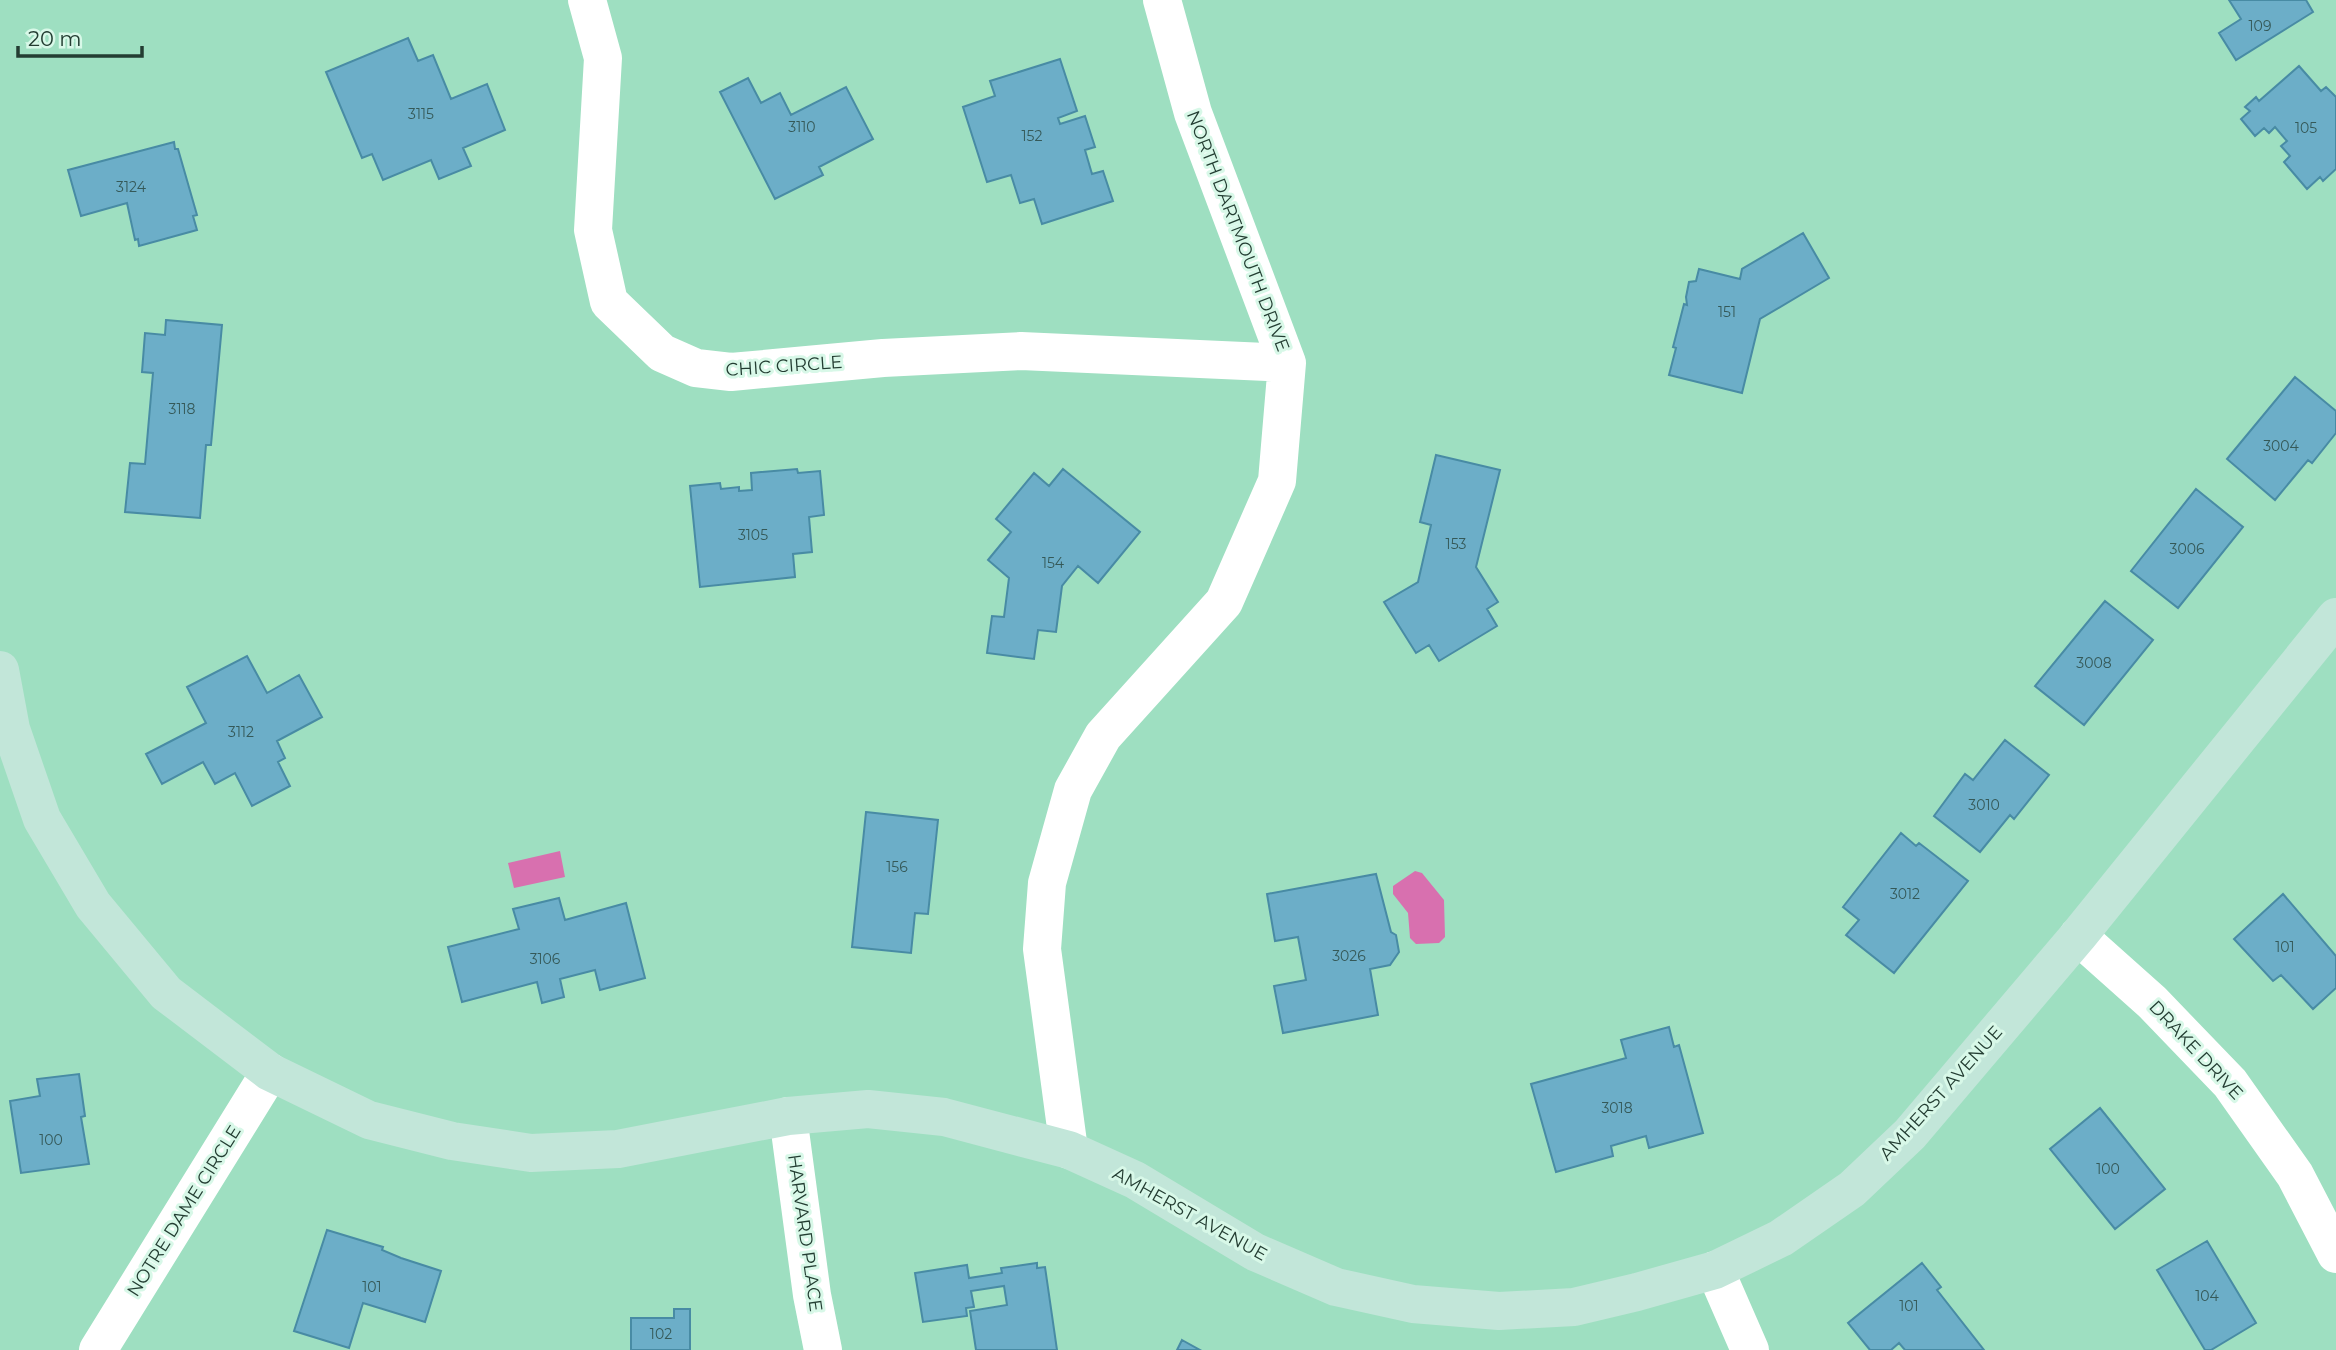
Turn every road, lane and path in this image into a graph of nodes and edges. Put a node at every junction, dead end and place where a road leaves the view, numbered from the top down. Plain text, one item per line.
1 (587, 0) edge
2 (1162, 0) edge
3 (1287, 363) junction
4 (2336, 617) edge
5 (0, 670) edge
6 (2078, 936) junction
7 (270, 1072) junction
8 (788, 1116) junction
9 (1069, 1150) junction
10 (2336, 1254) edge
11 (1715, 1269) junction
12 (98, 1350) edge
13 (823, 1350) edge
14 (1749, 1350) edge

1 - 3 street, CHIC CIRCLE
2 - 3 street, NORTH DARTMOUTH DRIVE
3 - 9 street, NORTH DARTMOUTH DRIVE
4 - 6 street, AMHERST AVENUE
5 - 7 street, AMHERST AVENUE
6 - 10 street, DRAKE DRIVE
6 - 11 street, AMHERST AVENUE
7 - 8 street, AMHERST AVENUE
7 - 12 street, NOTRE DAME CIRCLE
8 - 9 street, AMHERST AVENUE
8 - 13 street, HARVARD PLACE
9 - 11 street, AMHERST AVENUE
11 - 14 street

